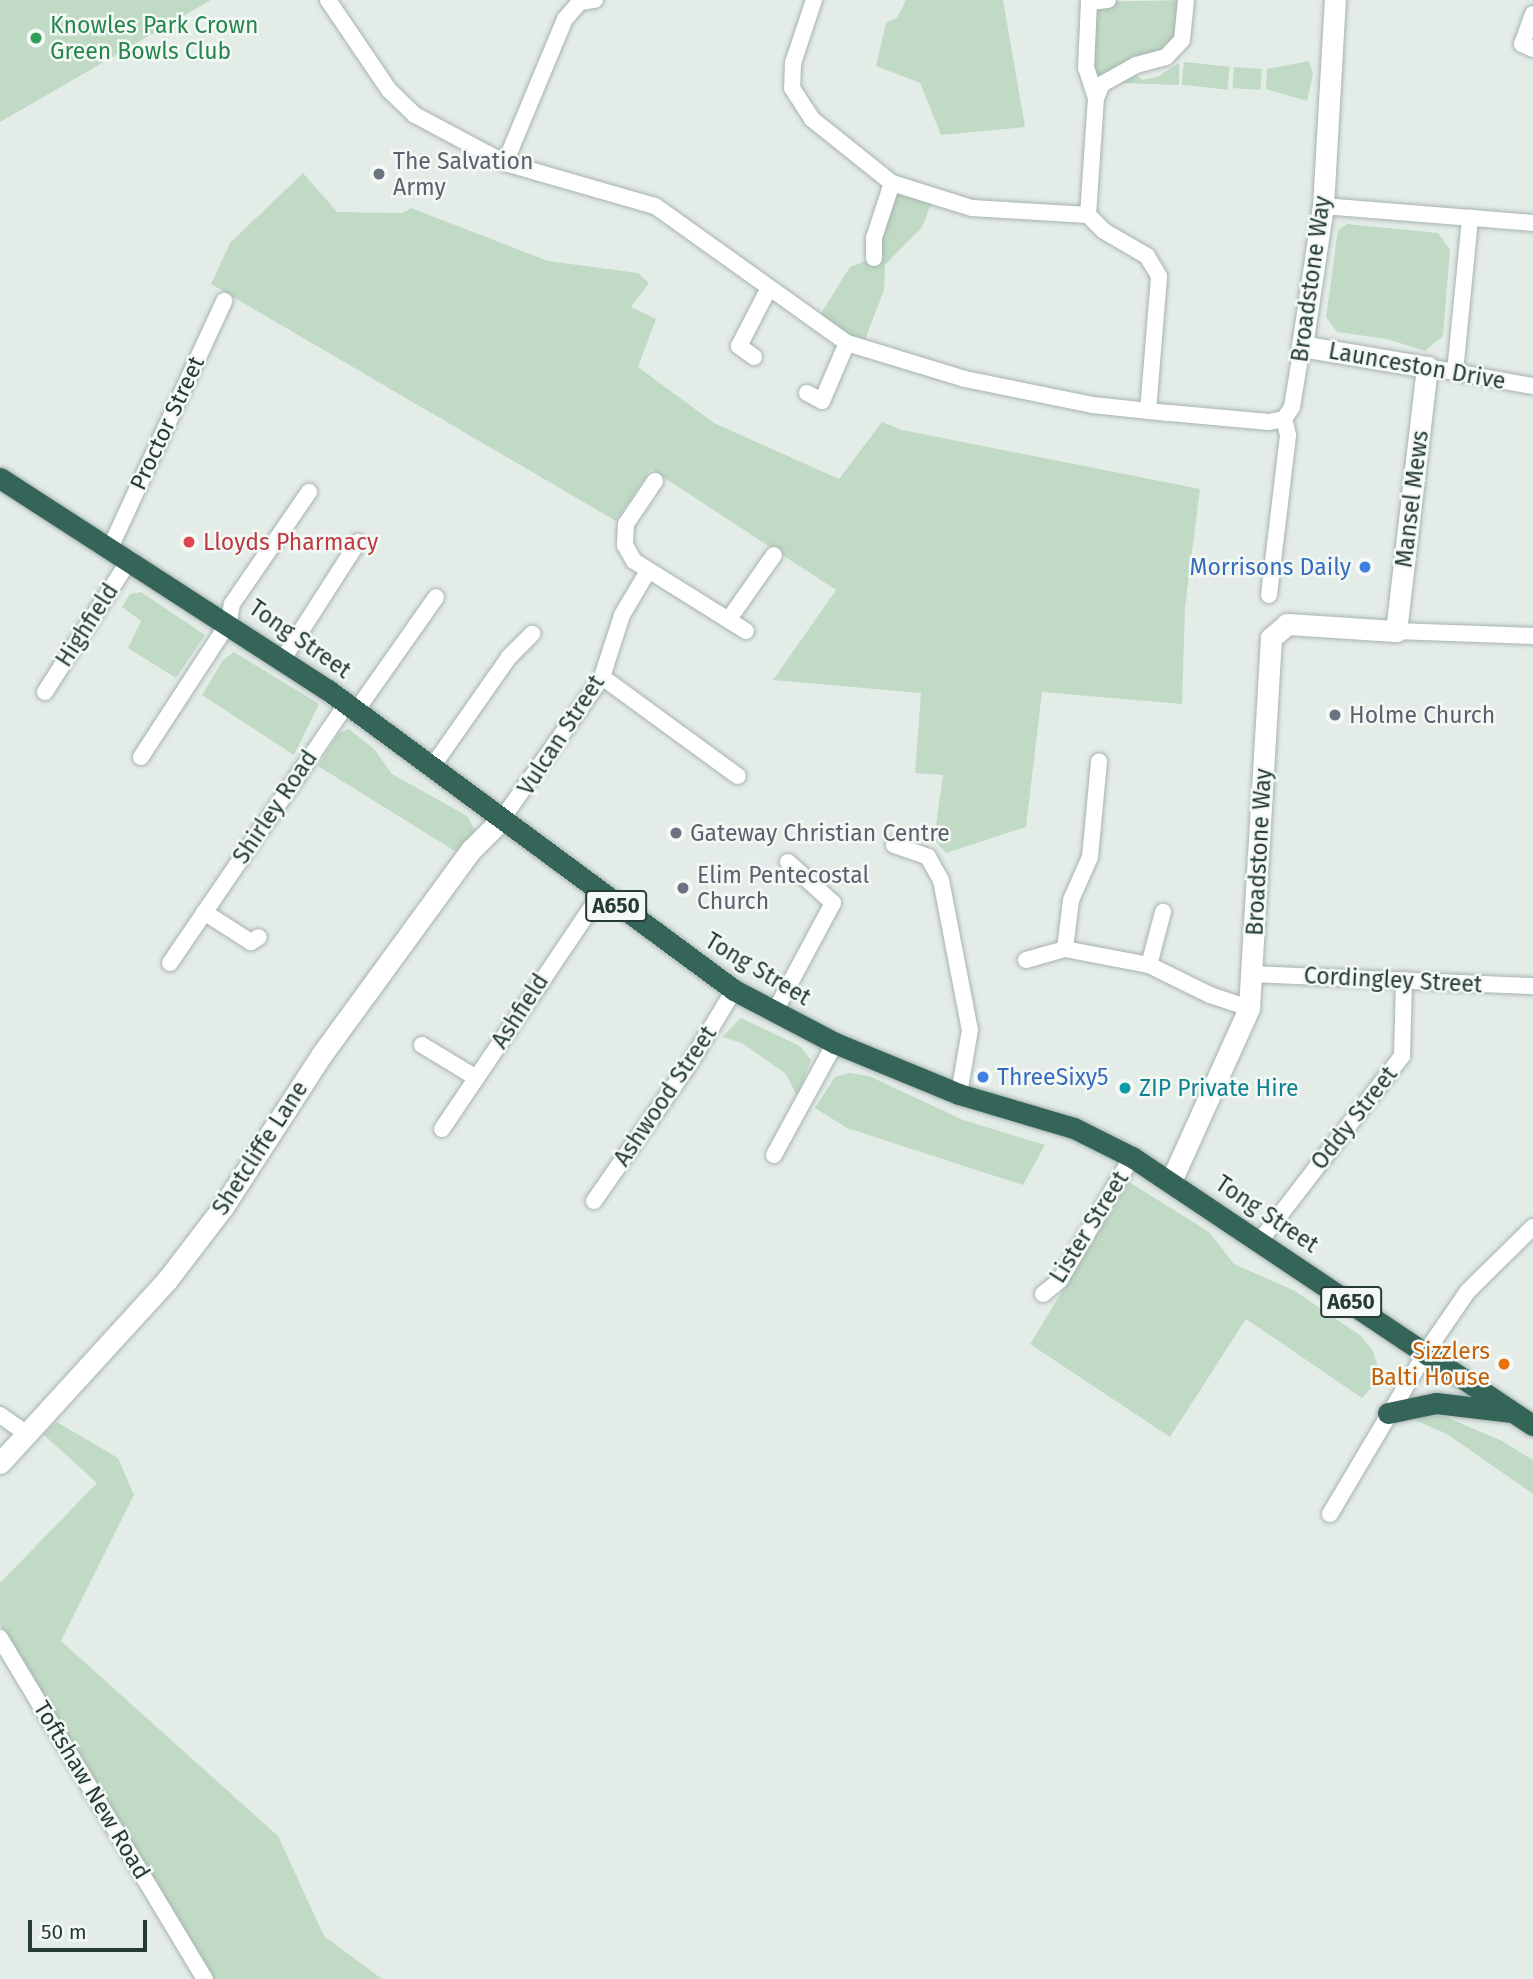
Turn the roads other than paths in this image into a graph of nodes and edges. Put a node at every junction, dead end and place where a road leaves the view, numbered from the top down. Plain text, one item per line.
1 (328, 0) edge
2 (595, 0) edge
3 (814, 0) edge
4 (1108, 0) edge
5 (1186, 0) edge
6 (1335, 0) edge
7 (1533, 14) edge
8 (1533, 49) edge
9 (1096, 98) junction
10 (505, 163) junction
11 (892, 183) junction
12 (1323, 206) junction
13 (1088, 215) junction
14 (1470, 218) junction
15 (1533, 223) edge
16 (874, 258) dead end
17 (769, 288) junction
18 (224, 301) dead end
19 (847, 343) junction
20 (1302, 346) junction
21 (754, 358) dead end
22 (1427, 368) junction
23 (1455, 372) junction
24 (1533, 386) edge
25 (807, 393) dead end
26 (1148, 411) junction
27 (1283, 419) junction
28 (0, 478) edge
29 (655, 481) dead end
30 (309, 492) dead end
31 (358, 542) dead end
32 (111, 546) junction
33 (774, 555) dead end
34 (130, 559) junction
35 (648, 571) junction
36 (1269, 596) dead end
37 (436, 597) dead end
38 (729, 619) junction
39 (229, 622) junction
40 (746, 631) dead end
41 (1396, 631) junction
42 (532, 634) dead end
43 (1533, 636) edge
44 (283, 659) junction
45 (602, 677) junction
46 (45, 692) dead end
47 (352, 708) junction
48 (141, 757) dead end
49 (1098, 761) dead end
50 (432, 767) junction
51 (738, 776) dead end
52 (502, 819) junction
53 (894, 845) dead end
54 (788, 862) dead end
55 (600, 895) junction
56 (204, 912) junction
57 (1163, 912) dead end
58 (259, 937) dead end
59 (1065, 949) junction
60 (1026, 960) dead end
61 (170, 963) dead end
62 (1149, 965) junction
63 (1253, 974) junction
64 (1404, 980) junction
65 (1533, 986) edge
66 (734, 990) junction
67 (1249, 1008) junction
68 (774, 1013) junction
69 (835, 1043) junction
70 (422, 1045) dead end
71 (475, 1077) junction
72 (958, 1094) junction
73 (442, 1129) dead end
74 (774, 1156) dead end
75 (1132, 1157) junction
76 (1171, 1181) junction
77 (594, 1201) dead end
78 (1533, 1227) edge
79 (1260, 1241) junction
80 (1044, 1294) dead end
81 (1426, 1352) junction
82 (1388, 1413) junction
83 (1514, 1413) junction
84 (0, 1415) edge
85 (1533, 1425) edge
86 (26, 1433) junction
87 (0, 1463) edge
88 (1330, 1514) dead end
89 (0, 1638) edge
90 (205, 1979) edge

1 - 10 street
2 - 10 street
3 - 11 street
4 - 9 street
5 - 9 street
6 - 12 street, Broadstone Way
7 - 8 street
9 - 13 street
10 - 17 street
11 - 13 street
11 - 16 street
12 - 14 street
12 - 20 street, Broadstone Way
13 - 26 street
14 - 15 street
14 - 23 street
17 - 19 street
17 - 21 street
18 - 32 street, Proctor Street
19 - 25 street
19 - 26 street
20 - 22 street, Launceston Drive
20 - 27 street, Broadstone Way
22 - 23 street, Launceston Drive
22 - 41 street, Mansel Mews
23 - 24 street, Launceston Drive
26 - 27 street
27 - 36 street, Broadstone Way
28 - 32 highway, Tong Street / A650
29 - 35 street
30 - 39 street
31 - 44 street
32 - 34 highway, Tong Street / A650
33 - 38 street
34 - 39 highway, Tong Street / A650
34 - 46 street, Highfield
35 - 38 street
35 - 45 street, Vulcan Street
37 - 47 street, Shirley Road
38 - 40 street
39 - 44 highway, Tong Street / A650
39 - 48 street
41 - 43 street
41 - 63 street, Broadstone Way
42 - 50 street
44 - 47 highway, Tong Street / A650
45 - 51 street
45 - 52 street, Vulcan Street
47 - 50 highway, Tong Street / A650
47 - 56 street, Shirley Road
49 - 59 street
50 - 52 highway, Tong Street / A650
52 - 55 highway, Tong Street / A650
52 - 86 street, Shetcliffe Lane
53 - 72 street
54 - 68 street
55 - 66 highway, Tong Street / A650
55 - 71 street, Ashfield
56 - 58 street
56 - 61 street, Shirley Road
57 - 62 street
59 - 60 street
59 - 62 street
62 - 67 street
63 - 64 street, Cordingley Street
63 - 67 street, Broadstone Way
64 - 65 street, Cordingley Street
64 - 79 street, Oddy Street
66 - 68 highway, Tong Street / A650
66 - 77 street, Ashwood Street
67 - 76 street, Broadstone Way
68 - 69 highway, Tong Street / A650
69 - 72 highway, Tong Street / A650
69 - 74 street
70 - 71 street
71 - 73 street, Ashfield
72 - 75 highway, Tong Street / A650
75 - 76 highway, Tong Street / A650
75 - 80 street, Lister Street
76 - 79 highway, Tong Street / A650
78 - 81 street
79 - 81 highway, Tong Street / A650
81 - 82 street
81 - 83 highway, Tong Street / A650
82 - 83 highway
82 - 88 street
83 - 85 highway, Tong Street / A650
84 - 86 street
86 - 87 street, Shetcliffe Lane
89 - 90 street, Toftshaw New Road

